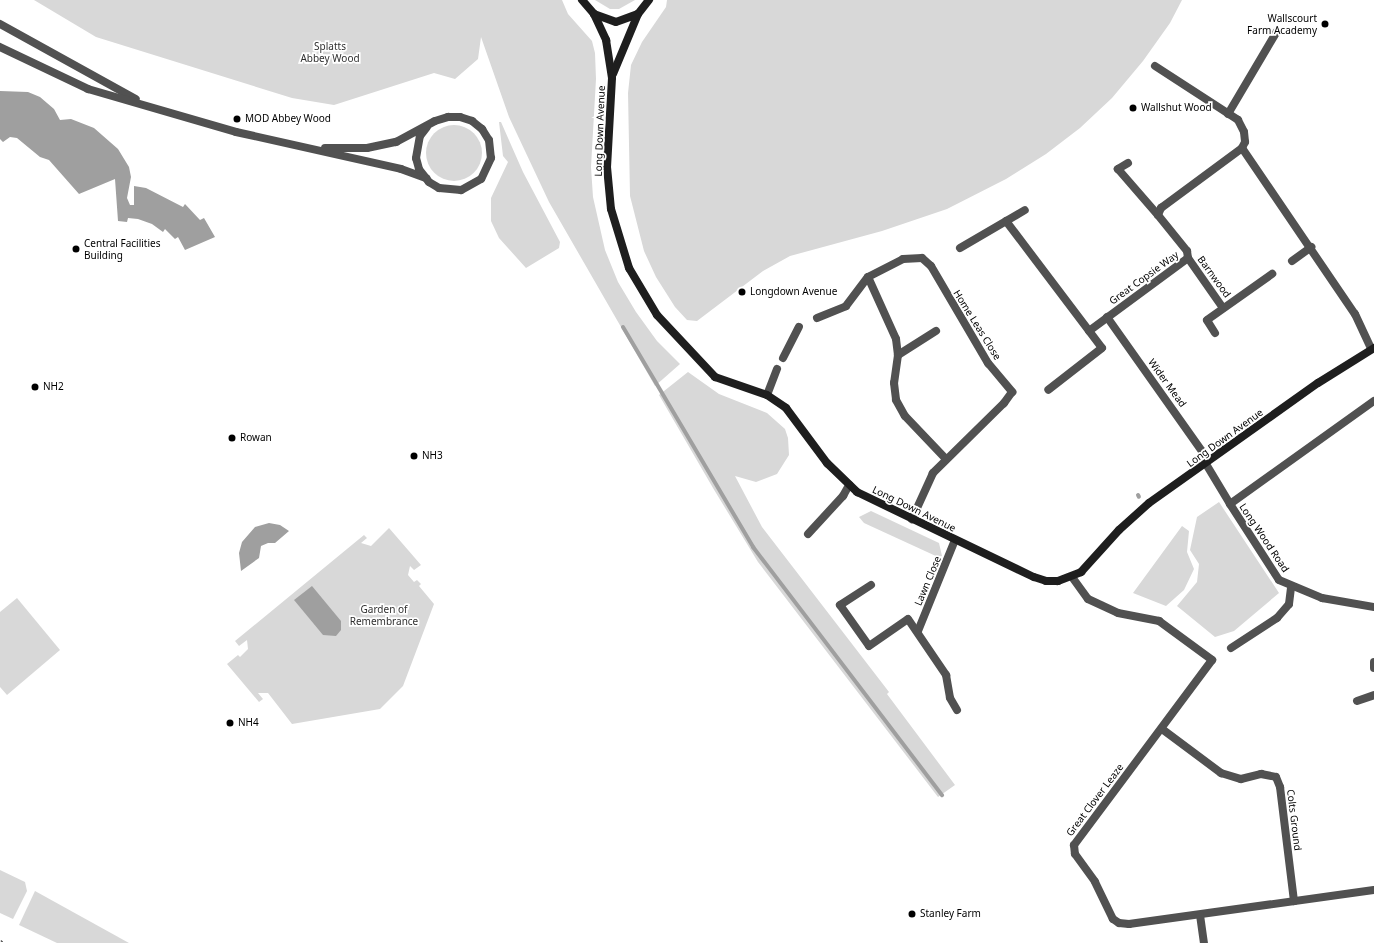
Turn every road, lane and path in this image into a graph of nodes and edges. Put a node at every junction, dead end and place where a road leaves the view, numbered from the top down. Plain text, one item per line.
1 (582, 0) edge
2 (649, 0) edge
3 (594, 14) junction
4 (638, 14) junction
5 (0, 24) edge
6 (1277, 31) dead end
7 (0, 47) edge
8 (1155, 66) dead end
9 (612, 78) junction
10 (153, 107) junction
11 (1228, 114) junction
12 (427, 127) junction
13 (310, 148) junction
14 (1242, 148) junction
15 (1128, 163) dead end
16 (426, 178) junction
17 (1025, 210) dead end
18 (1158, 215) junction
19 (1006, 220) junction
20 (1311, 247) junction
21 (960, 248) dead end
22 (1188, 258) junction
23 (1292, 261) dead end
24 (1272, 274) dead end
25 (868, 278) junction
26 (1223, 308) junction
27 (1107, 317) junction
28 (817, 318) dead end
29 (799, 327) dead end
30 (936, 331) dead end
31 (1089, 331) junction
32 (1216, 333) dead end
33 (1373, 349) edge
34 (898, 354) junction
35 (783, 358) dead end
36 (777, 369) dead end
37 (1048, 390) dead end
38 (767, 395) junction
39 (1374, 401) edge
40 (946, 459) junction
41 (1206, 464) junction
42 (849, 485) junction
43 (1230, 504) junction
44 (912, 520) junction
45 (808, 534) dead end
46 (955, 540) junction
47 (1072, 577) junction
48 (871, 585) dead end
49 (1291, 587) junction
50 (1374, 607) edge
51 (918, 631) junction
52 (1231, 648) dead end
53 (1374, 662) edge
54 (1374, 668) edge
55 (1374, 695) edge
56 (1357, 701) dead end
57 (957, 710) dead end
58 (1162, 729) junction
59 (1374, 890) edge
60 (1294, 901) junction
61 (1200, 915) junction
62 (1204, 943) edge

1 - 3 street
2 - 4 street, Long Down Avenue
3 - 4 street
3 - 9 street, Long Down Avenue
4 - 9 street, Long Down Avenue
5 - 10 street
6 - 11 street
7 - 10 street
8 - 11 street
9 - 38 street, Long Down Avenue
10 - 13 street
11 - 14 street
12 - 13 street
12 - 16 street
12 - 16 street
13 - 16 street
14 - 18 street
14 - 20 street
15 - 18 street, Great Copsie Way
17 - 19 street
18 - 22 street, Great Copsie Way
19 - 21 street
19 - 31 street
20 - 23 street
20 - 33 street
22 - 26 street, Barnwood
22 - 27 street, Great Copsie Way
24 - 26 street, Barnwood
25 - 28 street, Home Leas Close
25 - 34 street
25 - 40 street, Home Leas Close
26 - 32 street, Barnwood
27 - 31 street, Great Copsie Way
27 - 41 street, Wider Mead
29 - 35 street
30 - 34 street
31 - 37 street
33 - 41 street, Long Down Avenue
34 - 40 street
36 - 38 street
38 - 42 street, Long Down Avenue
39 - 43 street
40 - 44 street, Home Leas Close
41 - 43 street, Long Wood Road
41 - 47 street, Long Down Avenue
42 - 44 street, Long Down Avenue
42 - 45 street
43 - 49 street, Long Wood Road
44 - 46 street, Long Down Avenue
46 - 47 street, Long Down Avenue
46 - 51 street, Lawn Close
47 - 58 street, Great Clover Leaze
48 - 51 street
49 - 50 street, Long Wood Road
49 - 52 street
51 - 57 street
53 - 54 street
55 - 56 street
58 - 60 street, Colts Ground
58 - 61 street, Great Clover Leaze
59 - 60 street, Great Clover Leaze
60 - 61 street, Great Clover Leaze
61 - 62 street

